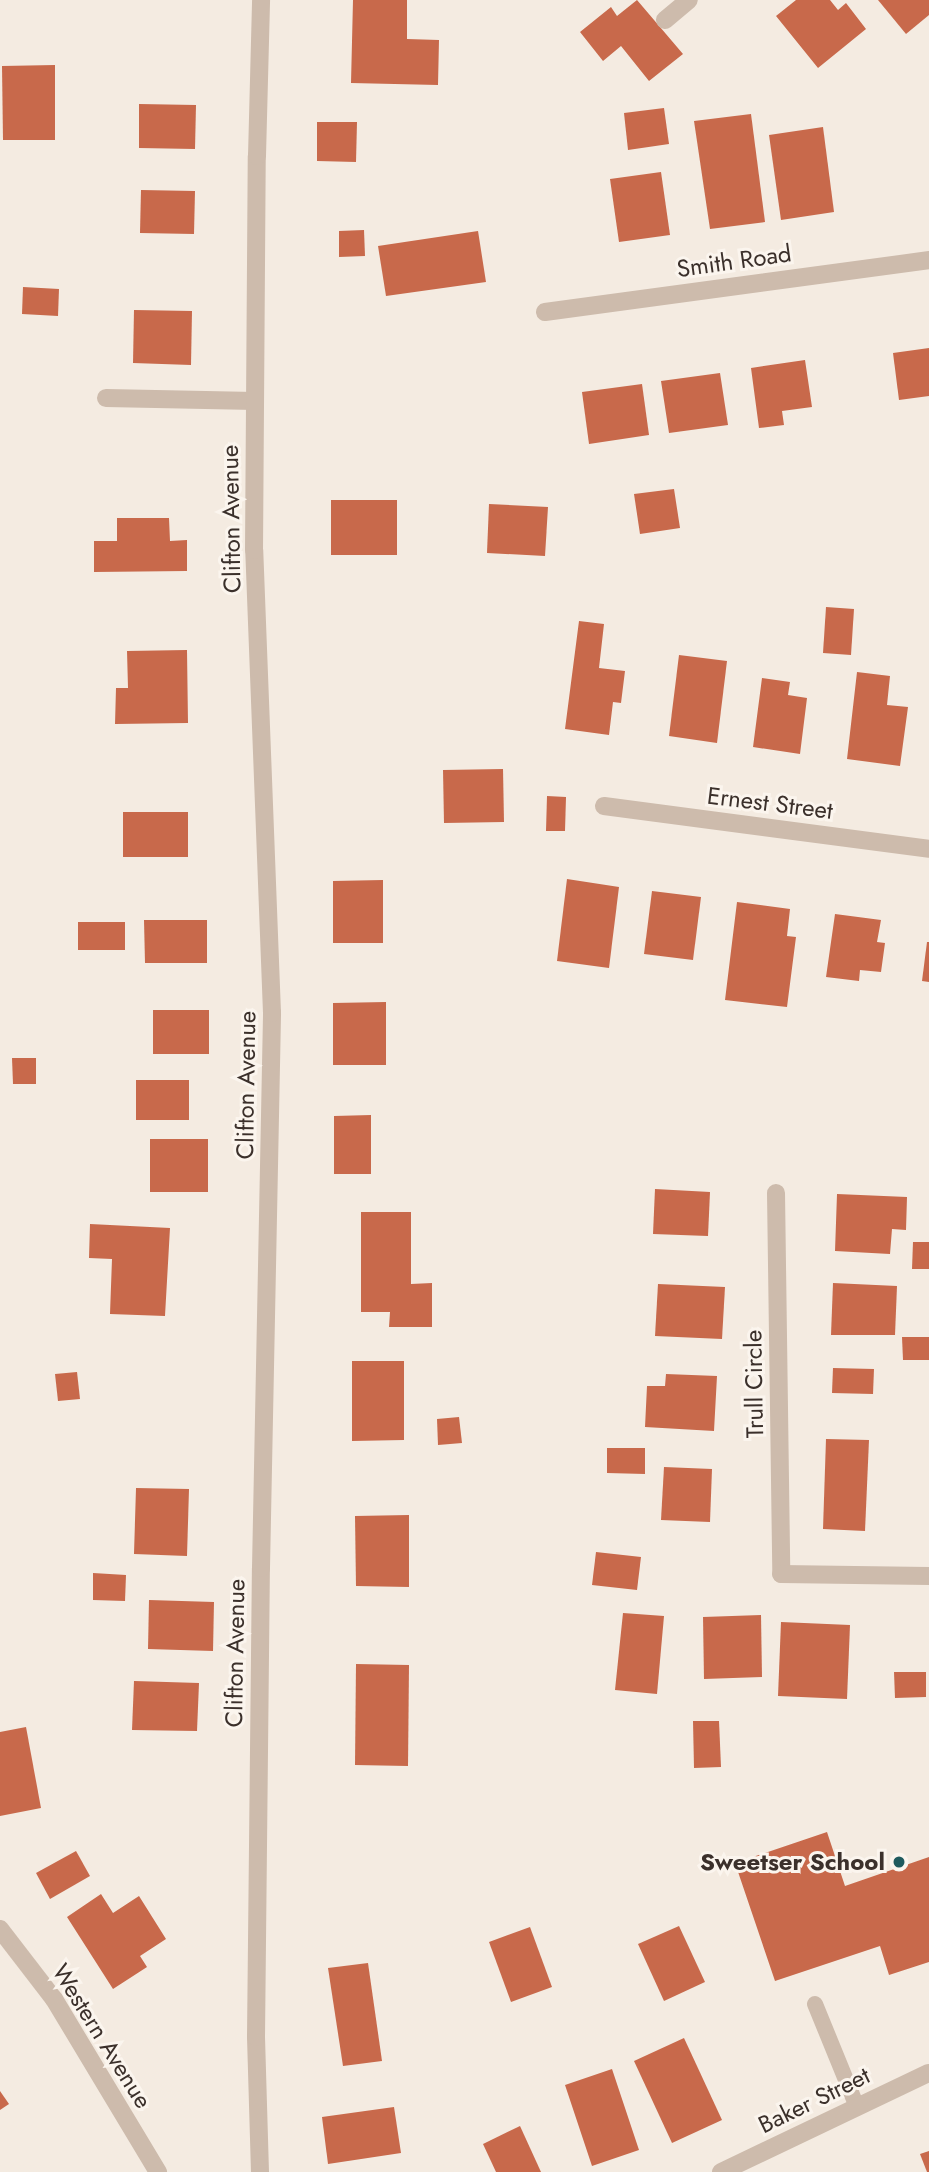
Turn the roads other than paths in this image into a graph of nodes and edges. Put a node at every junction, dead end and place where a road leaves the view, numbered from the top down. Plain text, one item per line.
1 (261, 0) edge
2 (689, 0) edge
3 (665, 20) dead end
4 (929, 260) edge
5 (545, 312) dead end
6 (106, 398) dead end
7 (255, 401) junction
8 (604, 806) dead end
9 (929, 849) edge
10 (776, 1193) dead end
11 (929, 1576) edge
12 (0, 1929) edge
13 (815, 2004) dead end
14 (929, 2073) edge
15 (857, 2107) junction
16 (158, 2172) edge
17 (260, 2172) edge
18 (721, 2172) edge

1 - 7 street, Clifton Avenue
2 - 3 street
4 - 5 street, Smith Road
6 - 7 street
7 - 17 street, Clifton Avenue
8 - 9 street, Ernest Street
10 - 11 street, Trull Circle
12 - 16 street, Western Avenue
13 - 15 lane
14 - 15 street, Baker Street
15 - 18 street, Baker Street

